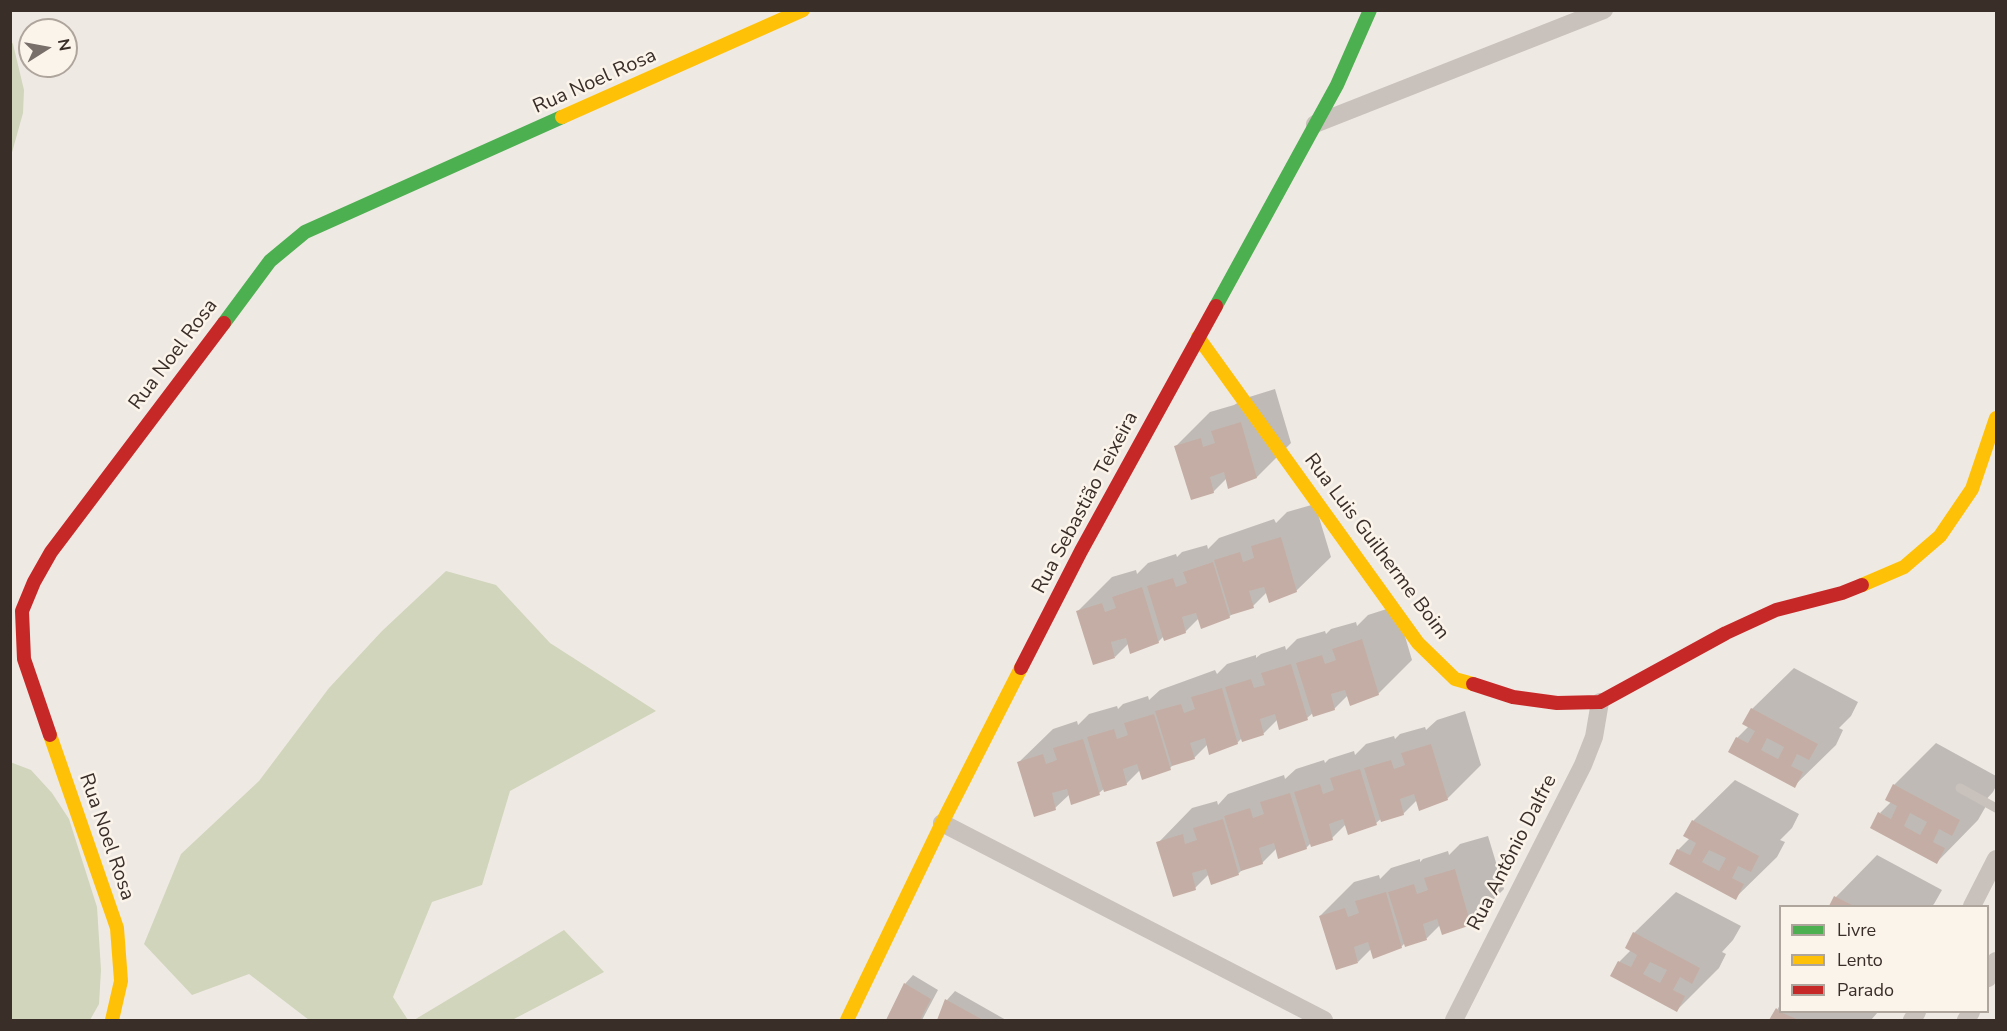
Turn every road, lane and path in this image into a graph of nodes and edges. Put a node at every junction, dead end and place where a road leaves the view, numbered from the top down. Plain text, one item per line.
1 (803, 10) edge
2 (1370, 10) edge
3 (1604, 10) edge
4 (1315, 124) junction
5 (1198, 337) junction
6 (1996, 418) edge
7 (1600, 702) junction
8 (1960, 788) dead end
9 (1996, 808) edge
10 (942, 823) junction
11 (1996, 859) edge
12 (1973, 905) edge
13 (1996, 961) edge
14 (1989, 976) edge
15 (112, 1020) edge
16 (847, 1020) edge
17 (1324, 1020) edge
18 (1454, 1020) edge

1 - 15 street, Rua Noel Rosa
2 - 4 street, Rua Sebastião Teixeira
3 - 4 street
4 - 5 street, Rua Sebastião Teixeira
5 - 7 street, Rua Luis Guilherme Boim
5 - 10 street, Rua Sebastião Teixeira
6 - 7 street, Rua Luis Guilherme Boim
7 - 18 street, Rua Antônio Dalfre
8 - 9 lane
10 - 16 street, Rua Sebastião Teixeira
10 - 17 street
11 - 12 street
13 - 14 street

